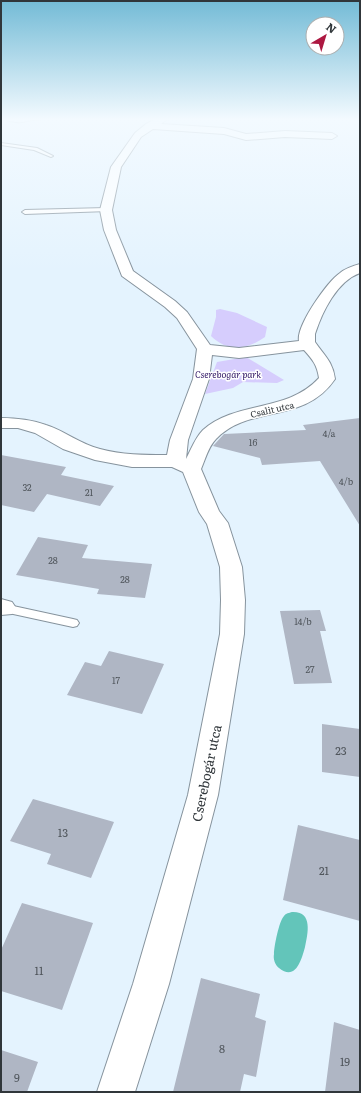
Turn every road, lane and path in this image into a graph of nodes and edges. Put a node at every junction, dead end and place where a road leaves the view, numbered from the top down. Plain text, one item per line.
1 (115, 169) edge
2 (106, 210) junction
3 (25, 212) dead end
4 (360, 268) edge
5 (309, 345) junction
6 (205, 349) junction
7 (1, 423) edge
8 (183, 465) junction
9 (3, 608) edge
10 (73, 623) dead end
11 (116, 1092) edge

1 - 2 street
2 - 3 lane
2 - 6 street
4 - 5 street
5 - 6 street
5 - 8 street, Csalit utca
6 - 8 street
7 - 8 street
8 - 11 street, Cserebogár utca
9 - 10 lane

